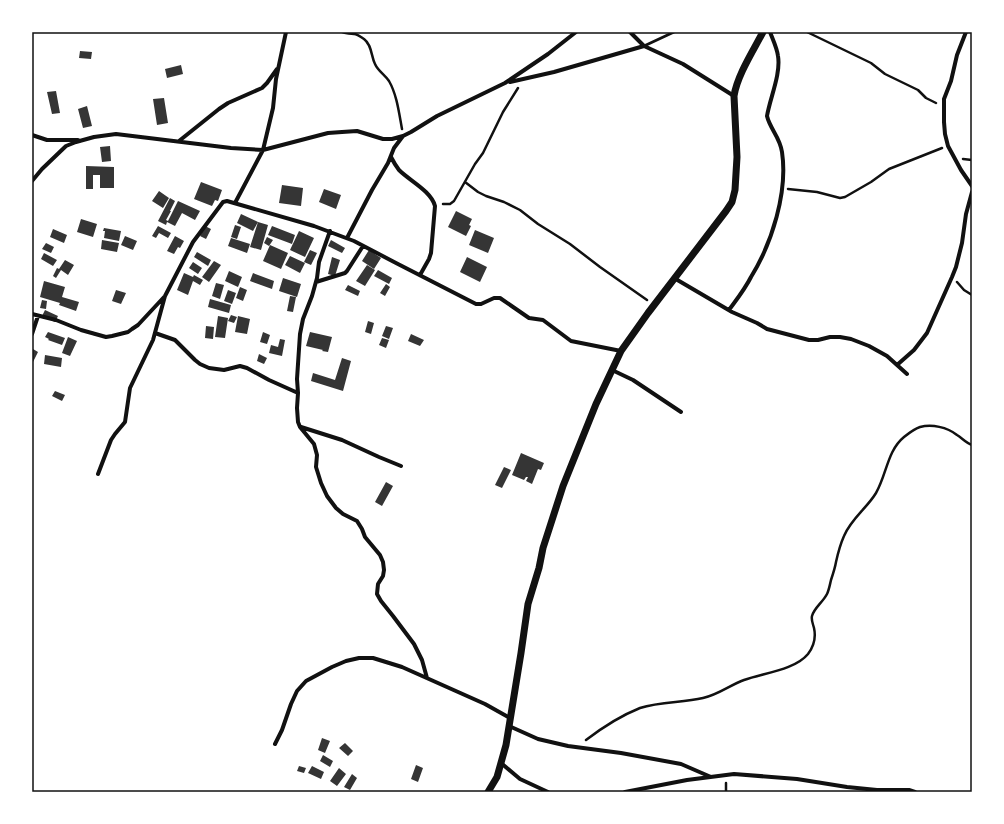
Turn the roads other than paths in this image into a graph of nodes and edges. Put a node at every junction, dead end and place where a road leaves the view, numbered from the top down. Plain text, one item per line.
1 (286, 32) edge
2 (576, 32) edge
3 (630, 32) edge
4 (674, 32) edge
5 (763, 32) edge
6 (770, 32) edge
7 (966, 32) edge
8 (644, 46) junction
9 (279, 67) junction
10 (505, 83) junction
11 (734, 96) junction
12 (32, 135) edge
13 (403, 136) junction
14 (83, 140) junction
15 (179, 141) junction
16 (262, 150) junction
17 (390, 157) junction
18 (32, 180) edge
19 (972, 186) edge
20 (972, 192) edge
21 (235, 203) junction
22 (330, 231) junction
23 (347, 238) junction
24 (363, 246) junction
25 (420, 275) junction
26 (674, 278) junction
27 (316, 282) junction
28 (165, 296) junction
29 (729, 310) junction
30 (32, 314) edge
31 (38, 316) junction
32 (155, 333) junction
33 (32, 334) edge
34 (621, 351) junction
35 (897, 365) junction
36 (612, 370) junction
37 (907, 374) dead end
38 (298, 393) junction
39 (681, 412) dead end
40 (300, 427) junction
41 (401, 466) dead end
42 (98, 474) dead end
43 (428, 678) junction
44 (510, 718) junction
45 (509, 726) junction
46 (275, 744) dead end
47 (501, 763) junction
48 (712, 777) junction
49 (488, 792) edge
50 (548, 792) edge
51 (625, 792) edge
52 (915, 792) edge

1 - 9 street
2 - 10 street
3 - 8 street
4 - 8 lane
5 - 11 street
6 - 29 street
7 - 19 street
8 - 10 street
8 - 11 street
9 - 15 street
9 - 16 street
10 - 13 street
11 - 26 street
12 - 14 street
13 - 16 street
13 - 17 street
14 - 15 street
14 - 18 street
15 - 16 street
16 - 21 street
17 - 23 street
17 - 25 street
20 - 35 street
21 - 22 street
21 - 28 street
22 - 23 street
22 - 27 street
23 - 24 street
24 - 25 street
24 - 27 street
25 - 34 street
26 - 29 street
26 - 34 street
27 - 38 street
28 - 31 street
28 - 32 street
29 - 35 street
30 - 31 street
31 - 33 street
32 - 38 street
32 - 42 street
34 - 36 street
35 - 37 street
36 - 39 street
36 - 44 street
38 - 40 street
40 - 41 street
40 - 43 street
43 - 44 street
43 - 46 street
44 - 45 street
45 - 47 street
45 - 48 street
47 - 49 street
47 - 50 street
48 - 51 street
48 - 52 street

